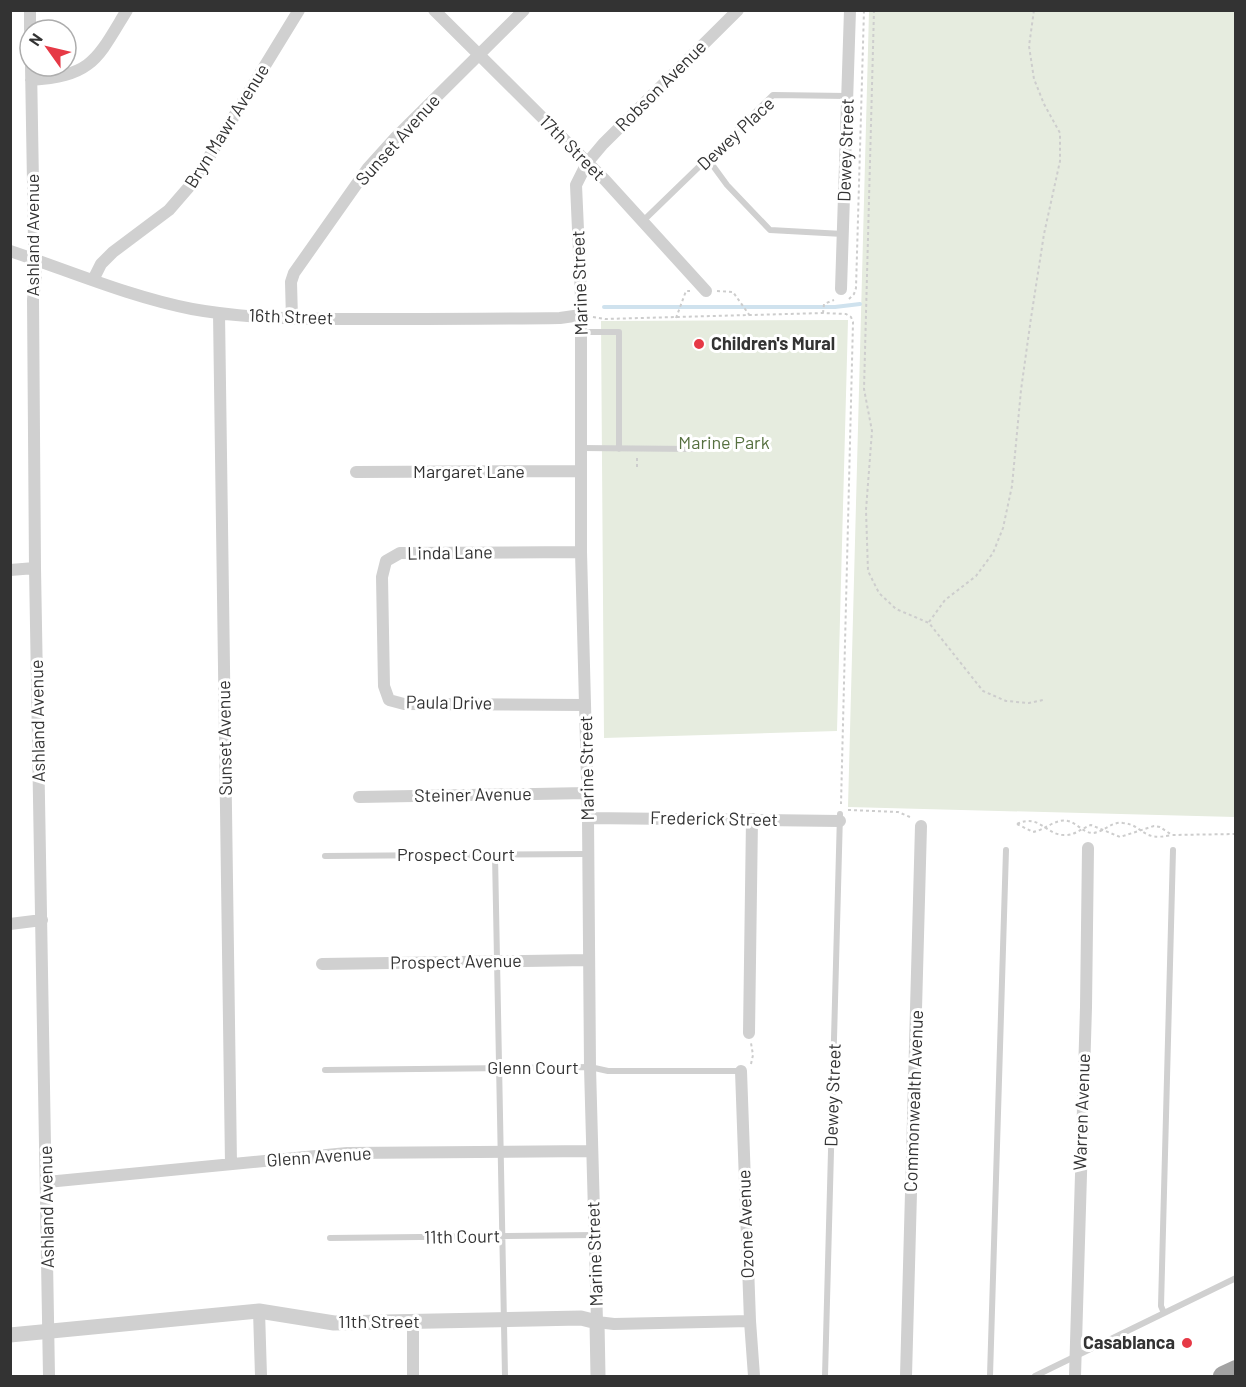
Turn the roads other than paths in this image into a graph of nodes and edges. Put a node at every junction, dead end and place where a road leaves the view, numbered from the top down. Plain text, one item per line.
1 (127, 10) edge
2 (299, 10) edge
3 (434, 10) edge
4 (524, 10) edge
5 (738, 10) edge
6 (850, 10) edge
7 (479, 55) junction
8 (31, 80) joint
9 (848, 96) junction
10 (708, 159) junction
11 (587, 163) junction
12 (643, 221) junction
13 (843, 234) junction
14 (10, 251) edge
15 (34, 260) junction
16 (93, 280) junction
17 (841, 289) dead end
18 (706, 291) road end
19 (219, 313) junction
20 (581, 315) junction
21 (292, 319) junction
22 (582, 332) junction
23 (581, 448) junction
24 (619, 449) junction
25 (693, 449) dead end
26 (581, 471) junction
27 (357, 472) dead end
28 (581, 552) junction
29 (35, 568) junction
30 (10, 570) edge
31 (383, 625) joint
32 (585, 705) junction
33 (587, 793) junction
34 (359, 797) dead end
35 (840, 817) joint
36 (588, 818) junction
37 (752, 819) junction
38 (921, 826) dead end
39 (1088, 848) dead end
40 (1006, 850) dead end
41 (1173, 850) dead end
42 (588, 854) junction
43 (495, 855) junction
44 (325, 856) dead end
45 (42, 920) junction
46 (10, 924) edge
47 (589, 960) junction
48 (497, 961) junction
49 (322, 963) dead end
50 (749, 1033) road end
51 (590, 1067) junction
52 (498, 1068) junction
53 (326, 1070) dead end
54 (741, 1071) joint
55 (592, 1151) junction
56 (500, 1152) junction
57 (231, 1164) junction
58 (47, 1182) junction
59 (594, 1235) junction
60 (502, 1236) junction
61 (330, 1238) dead end
62 (1236, 1278) edge
63 (259, 1311) junction
64 (1164, 1313) junction
65 (503, 1321) junction
66 (750, 1321) junction
67 (597, 1322) junction
68 (413, 1323) junction
69 (49, 1330) junction
70 (10, 1335) edge
71 (1075, 1357) junction
72 (1236, 1370) edge
73 (49, 1377) edge
74 (261, 1377) edge
75 (413, 1377) edge
76 (504, 1377) edge
77 (598, 1377) edge
78 (754, 1377) edge
79 (825, 1377) edge
80 (906, 1377) edge
81 (990, 1377) edge
82 (1035, 1377) edge
83 (1074, 1377) edge
84 (1223, 1377) edge

1 - 8 street
2 - 16 street, Bryn Mawr Avenue
3 - 7 street, 17th Street
4 - 7 street, Sunset Avenue
5 - 11 street, Robson Avenue
6 - 9 street, Dewey Street
7 - 11 street, 17th Street
7 - 21 street, Sunset Avenue
8 - 15 street, Ashland Avenue
9 - 10 lane, Dewey Place
9 - 13 street, Dewey Street
10 - 12 lane, Dewey Place
10 - 13 lane
11 - 12 street, 17th Street
11 - 20 street, Marine Street
12 - 18 street, 17th Street
13 - 17 street, Dewey Street
14 - 15 street, 16th Street
15 - 16 street, 16th Street
15 - 29 street, Ashland Avenue
16 - 19 street, 16th Street
19 - 21 street, 16th Street
19 - 57 street, Sunset Avenue
20 - 21 street, 16th Street
20 - 22 street, Marine Street
22 - 23 street, Marine Street
22 - 24 lane
23 - 24 lane
23 - 26 street, Marine Street
24 - 25 lane
26 - 27 street, Margaret Lane
26 - 28 street, Marine Street
28 - 31 street, Linda Lane
28 - 32 street, Marine Street
29 - 30 street
29 - 45 street, Ashland Avenue
31 - 32 street, Paula Drive
32 - 33 street, Marine Street
33 - 34 street, Steiner Avenue
33 - 36 street, Marine Street
35 - 37 street, Frederick Street
35 - 79 lane, Dewey Street
36 - 37 street, Frederick Street
36 - 42 street, Marine Street
37 - 50 street
38 - 80 street, Commonwealth Avenue
39 - 71 street, Warren Avenue
40 - 81 lane
41 - 64 lane
42 - 43 lane, Prospect Court
42 - 47 street, Marine Street
43 - 44 lane, Prospect Court
43 - 48 lane
45 - 46 street
45 - 58 street, Ashland Avenue
47 - 48 street, Prospect Avenue
47 - 51 street, Marine Street
48 - 49 street, Prospect Avenue
48 - 52 lane
51 - 52 lane, Glenn Court
51 - 54 lane, Glenn Court
51 - 55 street, Marine Street
52 - 53 lane, Glenn Court
52 - 56 lane
54 - 66 street, Ozone Avenue
55 - 56 street, Glenn Avenue
55 - 59 street, Marine Street
56 - 57 street, Glenn Avenue
56 - 60 lane
57 - 58 street, Glenn Avenue
58 - 69 street, Ashland Avenue
59 - 60 lane, 11th Court
59 - 67 street, Marine Street
60 - 61 lane, 11th Court
60 - 65 lane
62 - 64 lane
63 - 68 street, 11th Street
63 - 69 street, 11th Street
63 - 74 street
64 - 71 lane
65 - 67 street, 11th Street
65 - 68 street, 11th Street
65 - 76 lane
66 - 67 street, 11th Street
66 - 78 street, Ozone Avenue
67 - 77 street, Marine Street
68 - 75 street
69 - 70 street, 11th Street
69 - 73 street, Ashland Avenue
71 - 82 lane
71 - 83 street, Warren Avenue
72 - 84 highway

